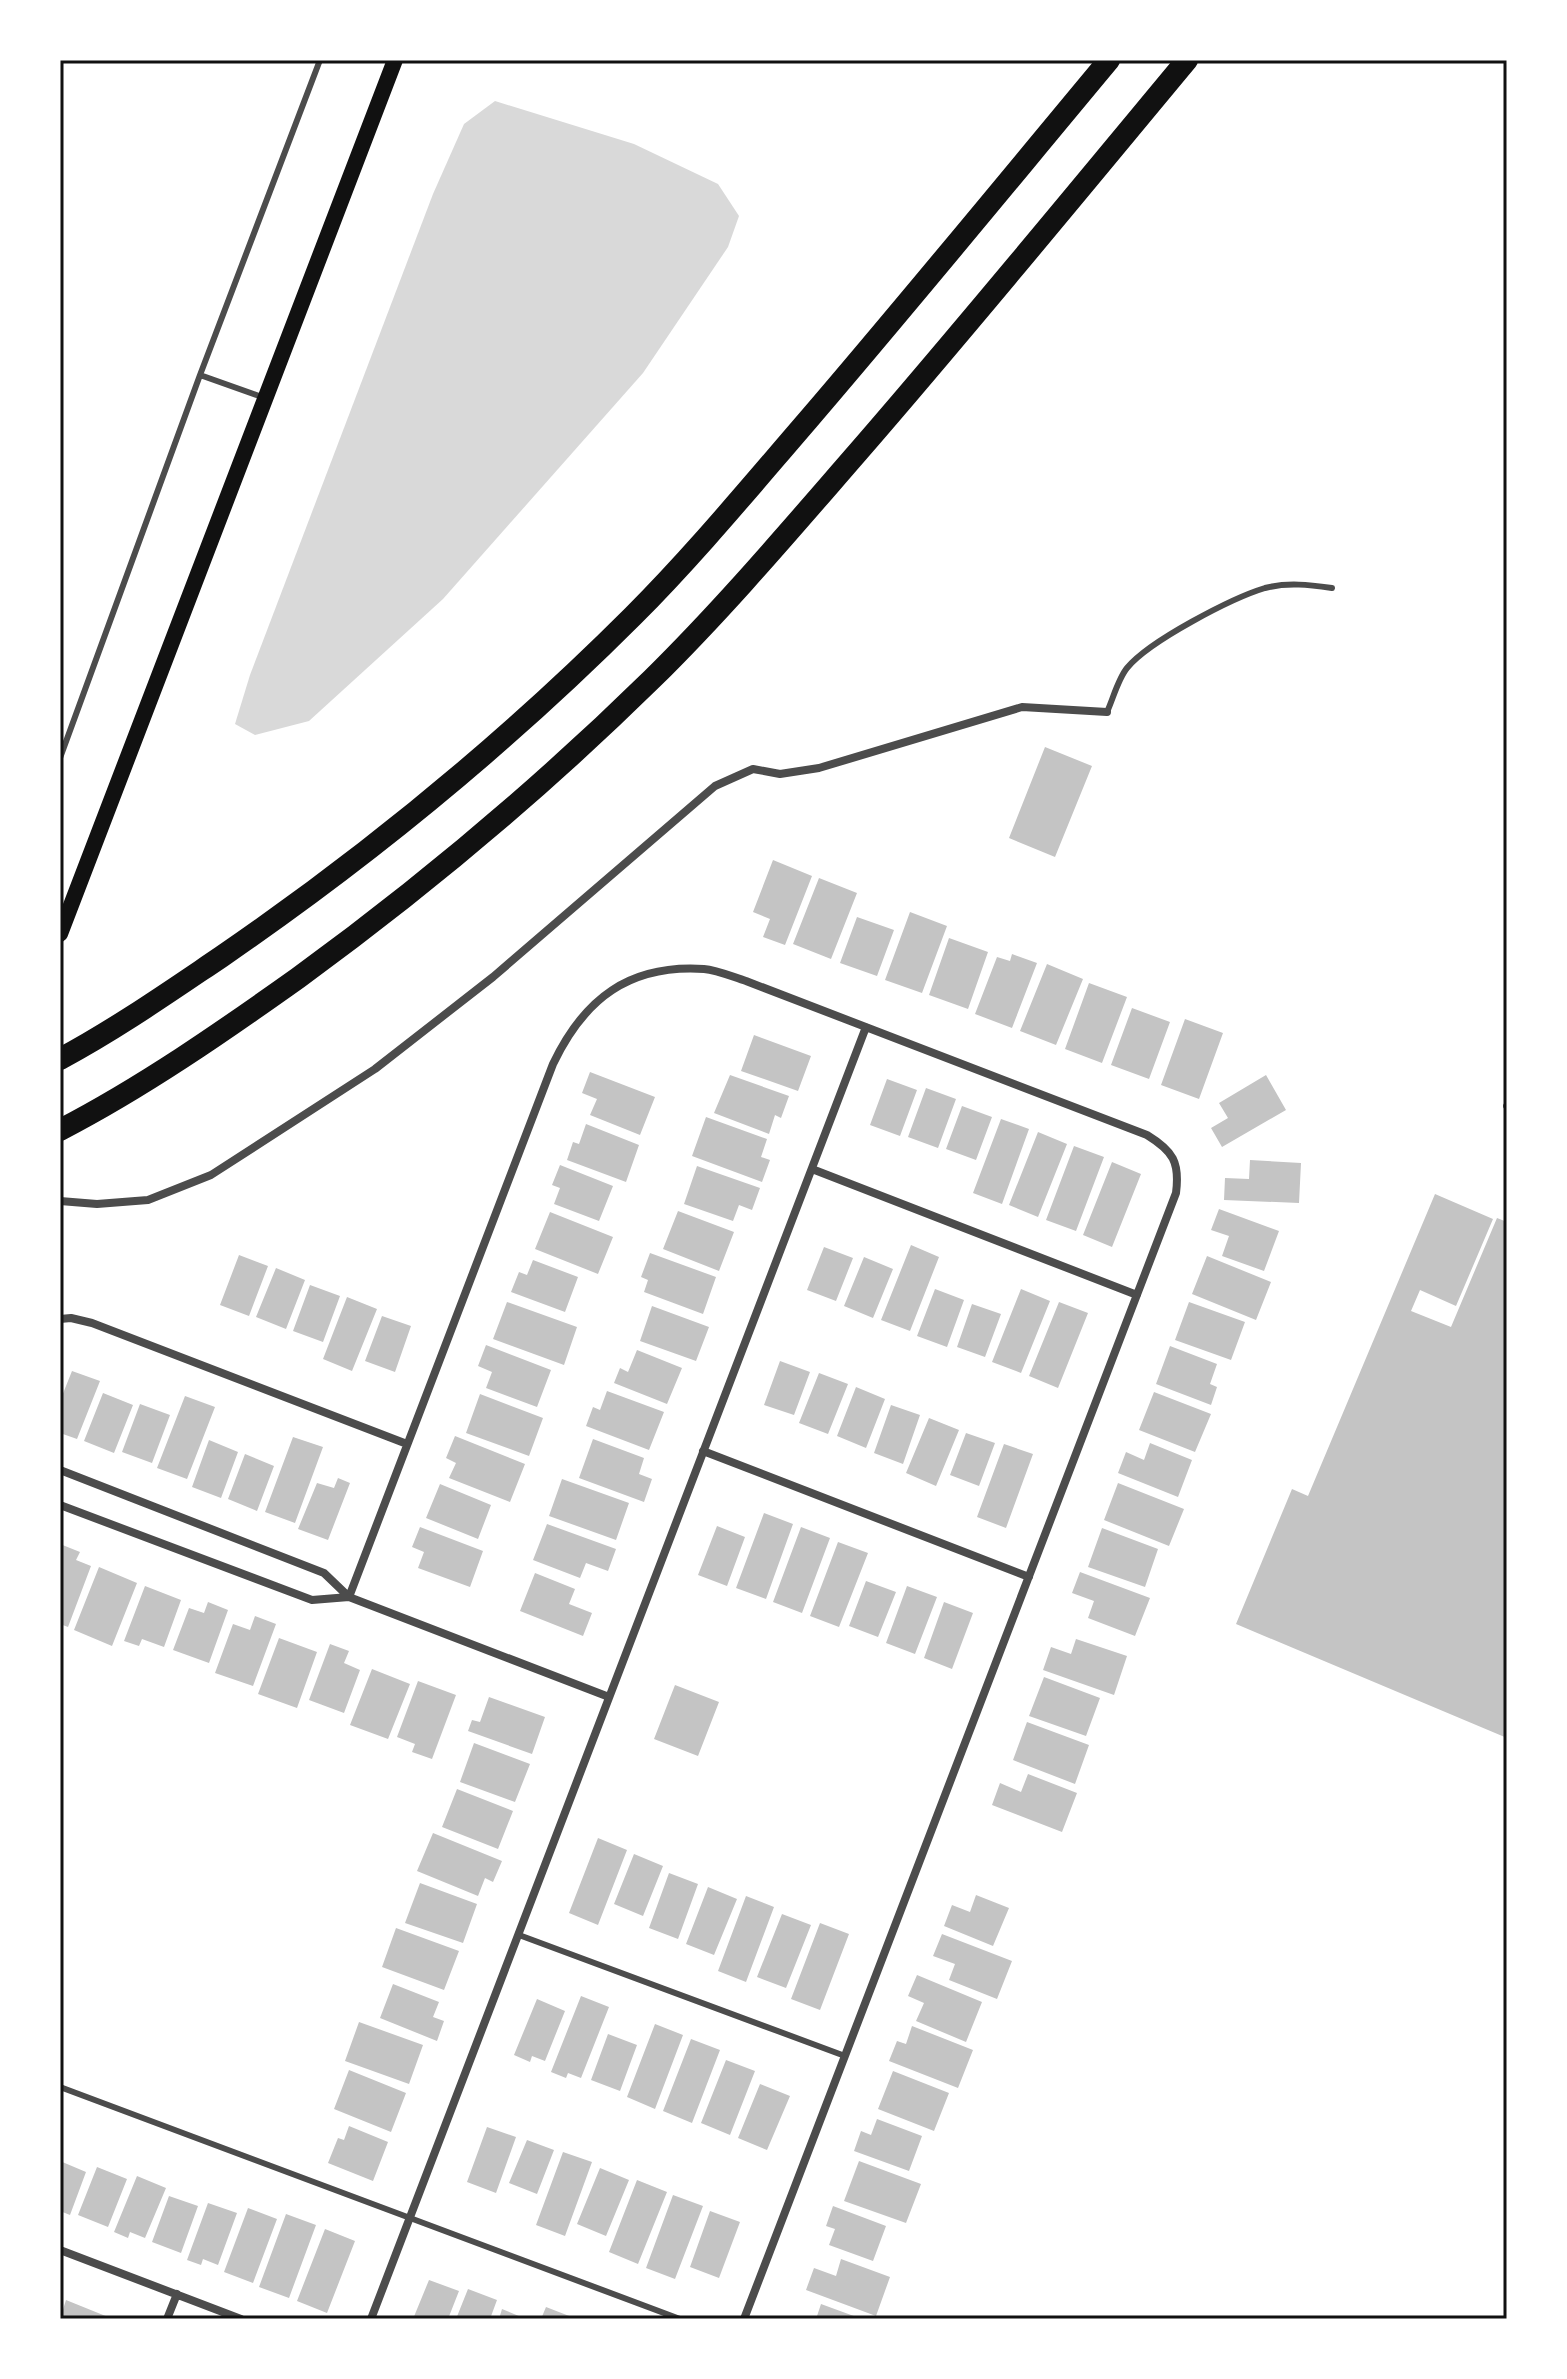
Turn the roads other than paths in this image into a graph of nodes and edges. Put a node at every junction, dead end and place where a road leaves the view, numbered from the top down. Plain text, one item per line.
1 (320, 60) edge
2 (395, 60) edge
3 (1109, 60) edge
4 (1187, 60) edge
5 (200, 375) junction
6 (266, 398) junction
7 (1332, 588) dead end
8 (1107, 712) joint
9 (60, 758) edge
10 (60, 934) edge
11 (866, 1027) junction
12 (65, 1056) edge
13 (70, 1125) edge
14 (812, 1169) junction
15 (60, 1201) edge
16 (1137, 1295) junction
17 (60, 1319) edge
18 (407, 1444) junction
19 (703, 1451) junction
20 (60, 1470) edge
21 (60, 1505) edge
22 (1029, 1577) junction
23 (349, 1597) junction
24 (609, 1697) junction
25 (519, 1935) junction
26 (845, 2056) junction
27 (60, 2087) edge
28 (410, 2219) junction
29 (60, 2250) edge
30 (177, 2294) junction
31 (167, 2319) edge
32 (241, 2319) edge
33 (371, 2319) edge
34 (680, 2319) edge
35 (744, 2319) edge

1 - 5 lane
2 - 6 main road
3 - 12 highway
4 - 13 highway
5 - 6 lane
5 - 9 lane
6 - 10 main road
7 - 8 lane
8 - 15 street
11 - 14 street
11 - 16 street
11 - 18 street
14 - 16 street
14 - 19 street
16 - 22 street
17 - 18 street
18 - 23 street
19 - 22 street
19 - 24 street
20 - 23 street
21 - 23 street
22 - 26 street
23 - 24 street
24 - 25 street
25 - 26 lane
25 - 28 street
26 - 35 street
27 - 28 lane
28 - 33 street
28 - 34 lane
29 - 30 street
30 - 31 street
30 - 32 street

